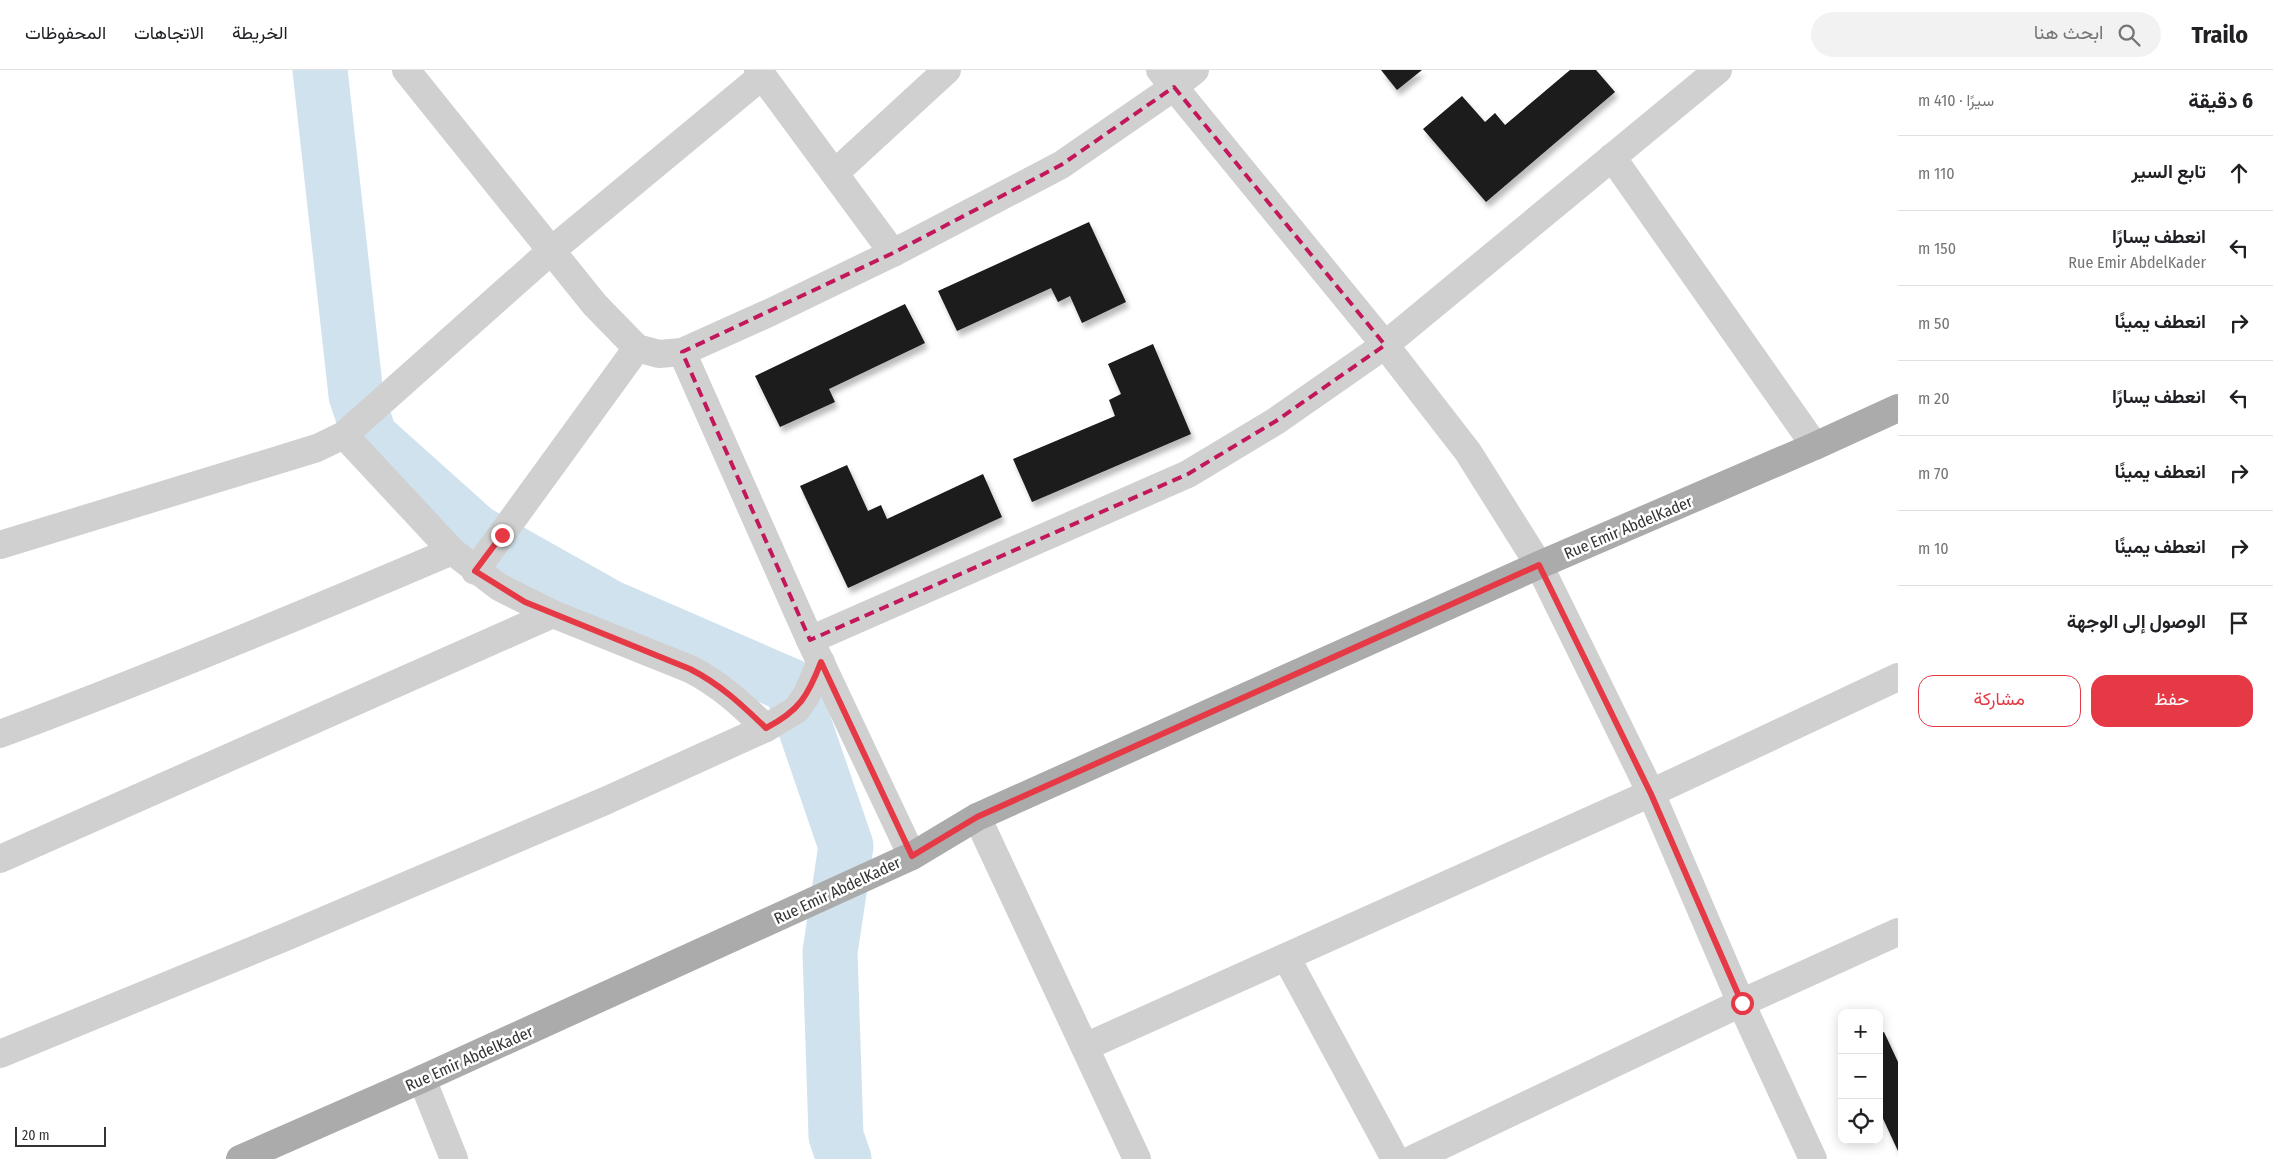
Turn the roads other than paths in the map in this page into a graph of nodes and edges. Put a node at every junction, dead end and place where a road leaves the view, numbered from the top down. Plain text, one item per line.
1 (406, 70) edge
2 (947, 70) edge
3 (1718, 70) edge
4 (760, 73) edge
5 (1176, 76) edge
6 (1612, 157) junction
7 (835, 173) junction
8 (552, 250) junction
9 (893, 253) junction
10 (1385, 345) junction
11 (637, 348) junction
12 (682, 352) junction
13 (1898, 408) edge
14 (356, 424) junction
15 (1815, 446) junction
16 (0, 545) edge
17 (452, 551) junction
18 (490, 552) junction
19 (1539, 565) junction
20 (553, 614) junction
21 (815, 661) junction
22 (1898, 677) edge
23 (774, 724) junction
24 (0, 734) edge
25 (1651, 794) junction
26 (977, 817) junction
27 (912, 856) junction
28 (0, 859) edge
29 (1898, 932) edge
30 (1286, 957) junction
31 (1742, 1003) junction
32 (1085, 1047) junction
33 (0, 1054) edge
34 (422, 1079) junction
35 (240, 1159) edge
36 (454, 1159) edge
37 (1137, 1159) edge
38 (1395, 1159) edge
39 (1413, 1159) edge
40 (1813, 1159) edge

1 - 8 street
2 - 7 street
3 - 6 street
4 - 7 street
4 - 8 street
5 - 9 street
5 - 10 street
6 - 10 street
6 - 15 street
7 - 9 street
8 - 11 street
8 - 14 street
9 - 12 street
10 - 19 street
10 - 21 street
11 - 12 street
11 - 18 street
12 - 21 street
13 - 15 main road, Rue Emir AbdelKader
14 - 16 street
14 - 17 street
15 - 19 main road, Rue Emir AbdelKader
17 - 18 street
17 - 24 street
18 - 20 street
19 - 25 street
19 - 26 main road, Rue Emir AbdelKader
20 - 23 street
20 - 28 street
21 - 23 street
21 - 27 street
22 - 25 street
23 - 33 street
25 - 30 street
25 - 31 street
26 - 27 main road, Rue Emir AbdelKader
26 - 32 street
27 - 34 main road, Rue Emir AbdelKader
29 - 31 street
30 - 32 street
30 - 38 street
31 - 39 street
31 - 40 street
32 - 37 street
34 - 35 main road, Rue Emir AbdelKader
34 - 36 street

